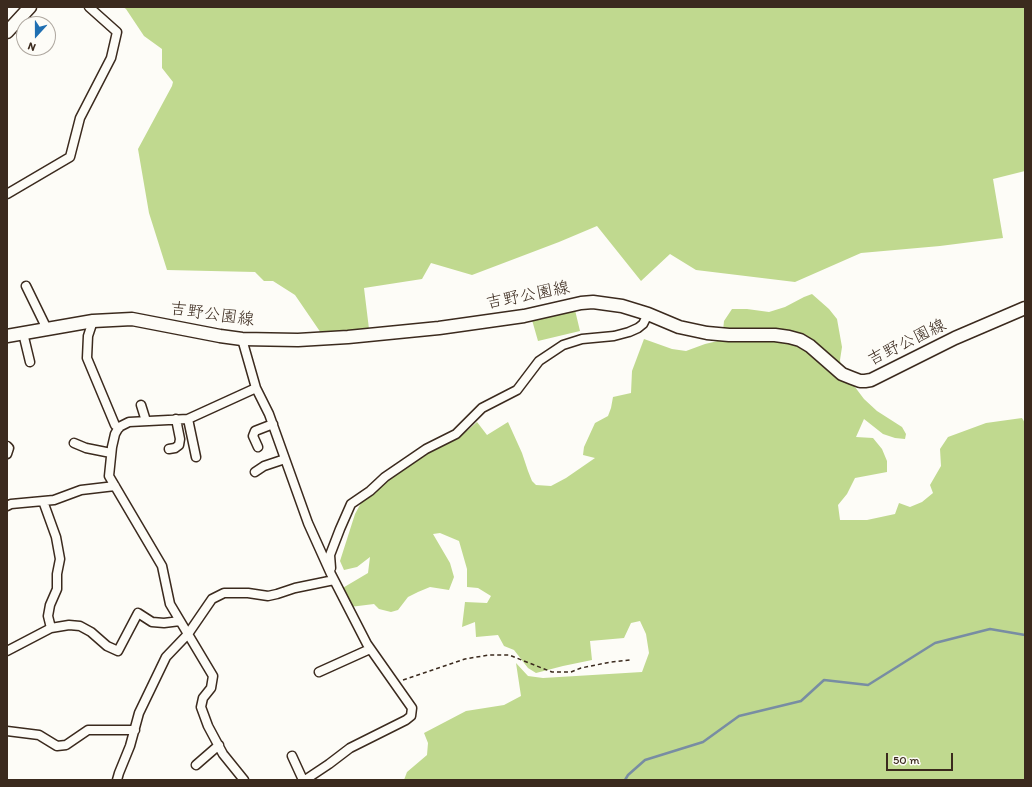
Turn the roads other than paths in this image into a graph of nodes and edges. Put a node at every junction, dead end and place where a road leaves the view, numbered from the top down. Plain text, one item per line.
1 (30, 7) edge
2 (89, 7) edge
3 (8, 29) edge
4 (7, 194) edge
5 (26, 286) dead end
6 (1025, 308) edge
7 (648, 314) junction
8 (93, 321) junction
9 (47, 329) junction
10 (24, 333) junction
11 (7, 336) edge
12 (242, 339) junction
13 (30, 362) dead end
14 (256, 388) junction
15 (141, 405) dead end
16 (176, 419) junction
17 (188, 419) junction
18 (146, 421) junction
19 (273, 424) junction
20 (119, 428) junction
21 (74, 443) dead end
22 (7, 446) edge
23 (258, 447) dead end
24 (169, 449) dead end
25 (111, 453) junction
26 (7, 454) edge
27 (196, 457) dead end
28 (285, 459) junction
29 (255, 472) dead end
30 (115, 486) junction
31 (43, 501) junction
32 (7, 506) edge
33 (333, 577) junction
34 (180, 621) junction
35 (51, 628) junction
36 (188, 634) junction
37 (370, 649) junction
38 (7, 651) edge
39 (319, 672) dead end
40 (134, 730) junction
41 (7, 731) edge
42 (219, 745) junction
43 (292, 756) dead end
44 (196, 765) dead end
45 (117, 780) edge
46 (244, 780) edge
47 (304, 780) edge

1 - 3 main road
2 - 4 street
5 - 9 street
6 - 7 main road, 吉野公園線
7 - 12 main road, 吉野公園線
7 - 33 street
8 - 9 main road, 吉野公園線
8 - 12 main road, 吉野公園線
8 - 20 street
9 - 10 main road, 吉野公園線
10 - 11 main road, 吉野公園線
10 - 13 street
12 - 14 street
14 - 17 street
14 - 19 street
15 - 18 street
16 - 17 street
16 - 18 street
16 - 24 street
17 - 27 street
18 - 20 street
19 - 23 street
19 - 28 street
20 - 25 street
21 - 25 street
22 - 26 street
25 - 30 street
28 - 29 street
28 - 33 street
30 - 31 street
30 - 34 street
31 - 32 street
31 - 35 street
33 - 36 street
33 - 37 street
34 - 35 street
34 - 36 street
35 - 38 street
36 - 40 street
36 - 42 street
37 - 39 street
37 - 47 street
40 - 41 street
40 - 45 street
42 - 44 street
42 - 46 street
43 - 47 street

